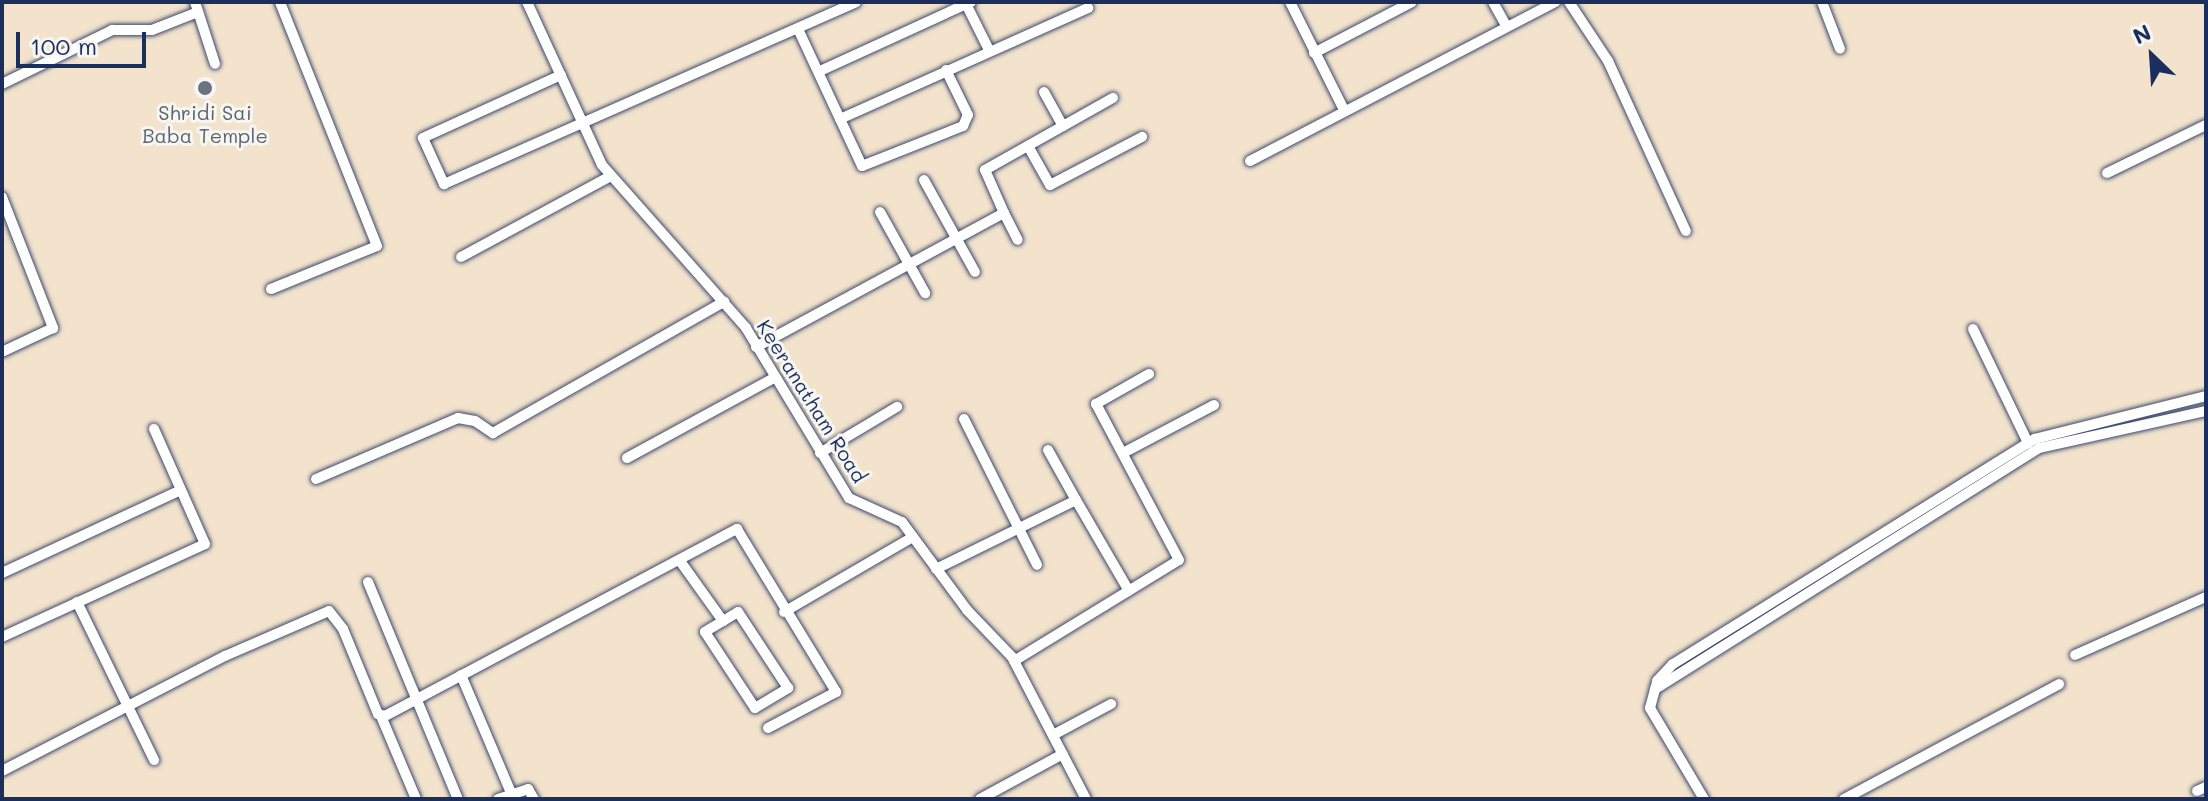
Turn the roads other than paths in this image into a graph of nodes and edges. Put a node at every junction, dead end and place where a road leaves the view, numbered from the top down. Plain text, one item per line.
1 (280, 2) edge
2 (527, 2) edge
3 (856, 2) edge
4 (1290, 2) edge
5 (1412, 2) edge
6 (1493, 2) edge
7 (1555, 2) edge
8 (1569, 2) edge
9 (1822, 2) edge
10 (967, 3) edge
11 (196, 7) edge
12 (1088, 8) dead end
13 (1505, 24) junction
14 (798, 29) junction
15 (1840, 49) dead end
16 (989, 50) junction
17 (1314, 53) junction
18 (215, 64) dead end
19 (946, 70) junction
20 (820, 71) junction
21 (561, 75) junction
22 (2, 84) edge
23 (1044, 92) dead end
24 (1113, 98) dead end
25 (1344, 110) junction
26 (840, 119) junction
27 (581, 125) junction
28 (2206, 125) edge
29 (1063, 126) junction
30 (1142, 137) dead end
31 (1028, 146) junction
32 (1250, 161) dead end
33 (2107, 173) dead end
34 (611, 176) junction
35 (924, 180) dead end
36 (2, 197) edge
37 (880, 212) dead end
38 (1004, 213) junction
39 (1686, 231) dead end
40 (957, 240) junction
41 (1018, 240) dead end
42 (461, 257) dead end
43 (910, 266) junction
44 (975, 272) dead end
45 (271, 289) dead end
46 (925, 293) dead end
47 (724, 302) junction
48 (1973, 329) dead end
49 (756, 347) junction
50 (2, 352) edge
51 (1149, 374) dead end
52 (774, 378) junction
53 (2206, 396) edge
54 (1214, 405) dead end
55 (897, 407) dead end
56 (2206, 411) edge
57 (964, 419) dead end
58 (154, 429) dead end
59 (2028, 443) junction
60 (1048, 450) dead end
61 (820, 453) junction
62 (1123, 453) junction
63 (627, 458) dead end
64 (316, 479) dead end
65 (181, 490) junction
66 (1076, 500) junction
67 (1018, 529) junction
68 (913, 537) junction
69 (680, 561) junction
70 (1037, 565) dead end
71 (936, 569) junction
72 (2, 573) edge
73 (368, 582) dead end
74 (1129, 591) junction
75 (2206, 597) edge
76 (77, 602) junction
77 (784, 612) junction
78 (723, 621) junction
79 (2, 637) edge
80 (2075, 655) dead end
81 (1014, 661) junction
82 (461, 675) junction
83 (2059, 684) dead end
84 (1655, 689) junction
85 (417, 702) junction
86 (128, 704) junction
87 (1111, 704) dead end
88 (381, 716) junction
89 (768, 728) dead end
90 (1053, 735) junction
91 (1063, 754) junction
92 (154, 760) dead end
93 (2, 771) edge
94 (511, 793) junction
95 (416, 799) edge
96 (458, 799) edge
97 (498, 799) edge
98 (534, 799) edge
99 (980, 799) edge
100 (1086, 799) edge
101 (1704, 799) edge
102 (1844, 799) edge

1 - 45 street
2 - 21 street, Keeranatham Road
3 - 14 street
4 - 17 street
5 - 17 street
6 - 13 street
7 - 13 street
8 - 39 street
9 - 15 street
10 - 16 street
10 - 20 street
11 - 18 street
11 - 22 street
12 - 16 street
13 - 25 street
14 - 20 street
14 - 27 street
16 - 19 street
17 - 25 street
19 - 26 street
19 - 26 street
20 - 26 street
21 - 27 street, Keeranatham Road
21 - 27 street
23 - 29 street
24 - 29 street
25 - 32 street
27 - 34 street, Keeranatham Road
28 - 33 street
29 - 31 street
30 - 31 street
31 - 38 street
34 - 42 street
34 - 47 street, Keeranatham Road
35 - 40 street
36 - 50 street
37 - 43 street
38 - 40 street
38 - 41 street
40 - 43 street
40 - 44 street
43 - 46 street
43 - 49 street
47 - 49 street, Keeranatham Road
47 - 64 street
48 - 59 street
49 - 52 street, Keeranatham Road
51 - 62 street
52 - 61 street, Keeranatham Road
52 - 63 street
53 - 59 street
54 - 62 street
55 - 61 street
56 - 84 street
57 - 67 street
58 - 65 street
59 - 84 street
60 - 66 street
61 - 68 street, Keeranatham Road
62 - 74 street
65 - 72 street
65 - 76 street
66 - 67 street
66 - 74 street
67 - 70 street
67 - 71 street
68 - 71 street, Keeranatham Road
68 - 77 street
69 - 77 street
69 - 78 street
69 - 82 street
71 - 81 street, Keeranatham Road
73 - 85 street
74 - 81 street
75 - 80 street
76 - 79 street
76 - 86 street
77 - 89 street
78 - 78 street
81 - 90 street, Keeranatham Road
82 - 85 street
82 - 94 street
83 - 102 street
84 - 101 street
85 - 88 street
85 - 96 street
86 - 88 street
86 - 92 street
86 - 93 street
87 - 90 street
88 - 95 street
90 - 91 street, Keeranatham Road
91 - 99 street
91 - 100 street, Keeranatham Road
94 - 97 street
94 - 98 street

